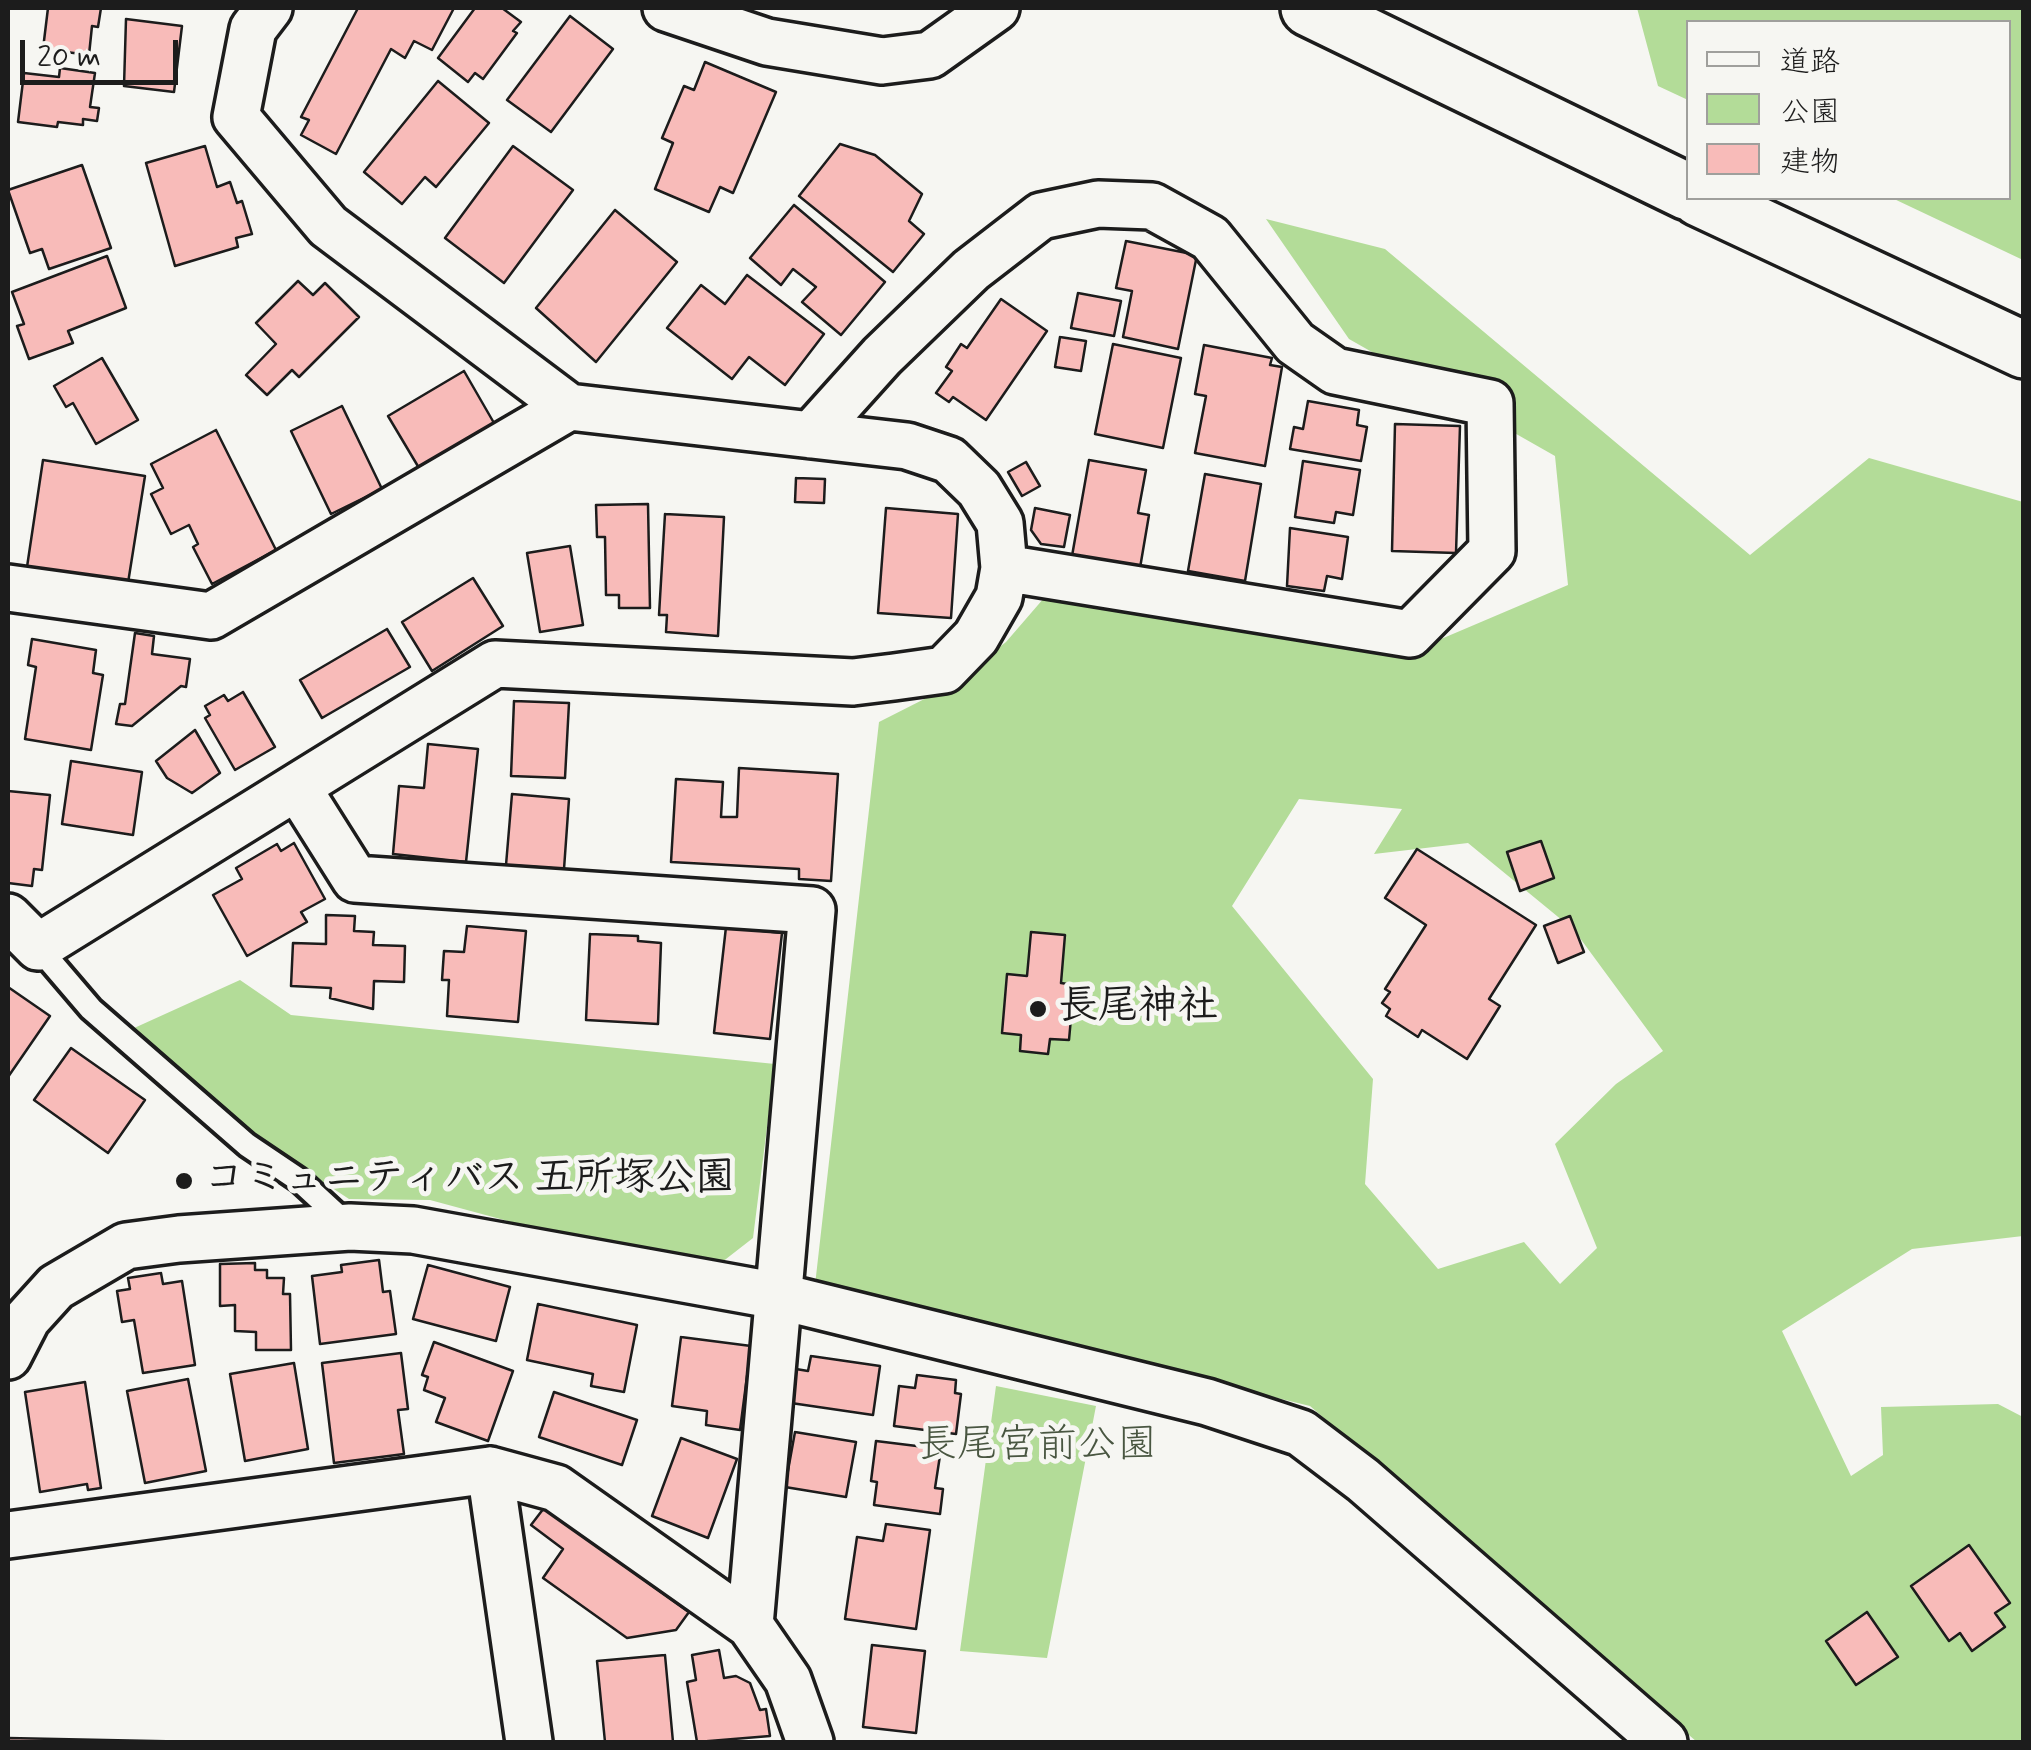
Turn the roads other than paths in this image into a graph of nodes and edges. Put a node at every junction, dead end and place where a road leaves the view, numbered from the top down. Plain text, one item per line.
1 (269, 8) edge
2 (666, 8) edge
3 (996, 8) edge
4 (1309, 8) edge
5 (1686, 191) edge
6 (1703, 200) edge
7 (2024, 350) edge
8 (569, 407) junction
9 (812, 436) junction
10 (1004, 568) junction
11 (8, 588) edge
12 (298, 787) junction
13 (23, 932) edge
14 (350, 1227) junction
15 (778, 1296) junction
16 (8, 1356) edge
17 (490, 1470) junction
18 (8, 1535) edge
19 (750, 1625) junction
20 (529, 1742) edge
21 (810, 1742) edge
22 (1664, 1742) edge

1 - 8 street
2 - 3 street
4 - 5 street
6 - 7 street
8 - 9 street
8 - 11 street
9 - 10 street
9 - 10 street
10 - 12 street
12 - 13 street
12 - 15 street
13 - 14 lane
14 - 15 street
14 - 16 street
15 - 19 street
15 - 22 street
17 - 18 street
17 - 19 street
17 - 20 street
19 - 21 street

